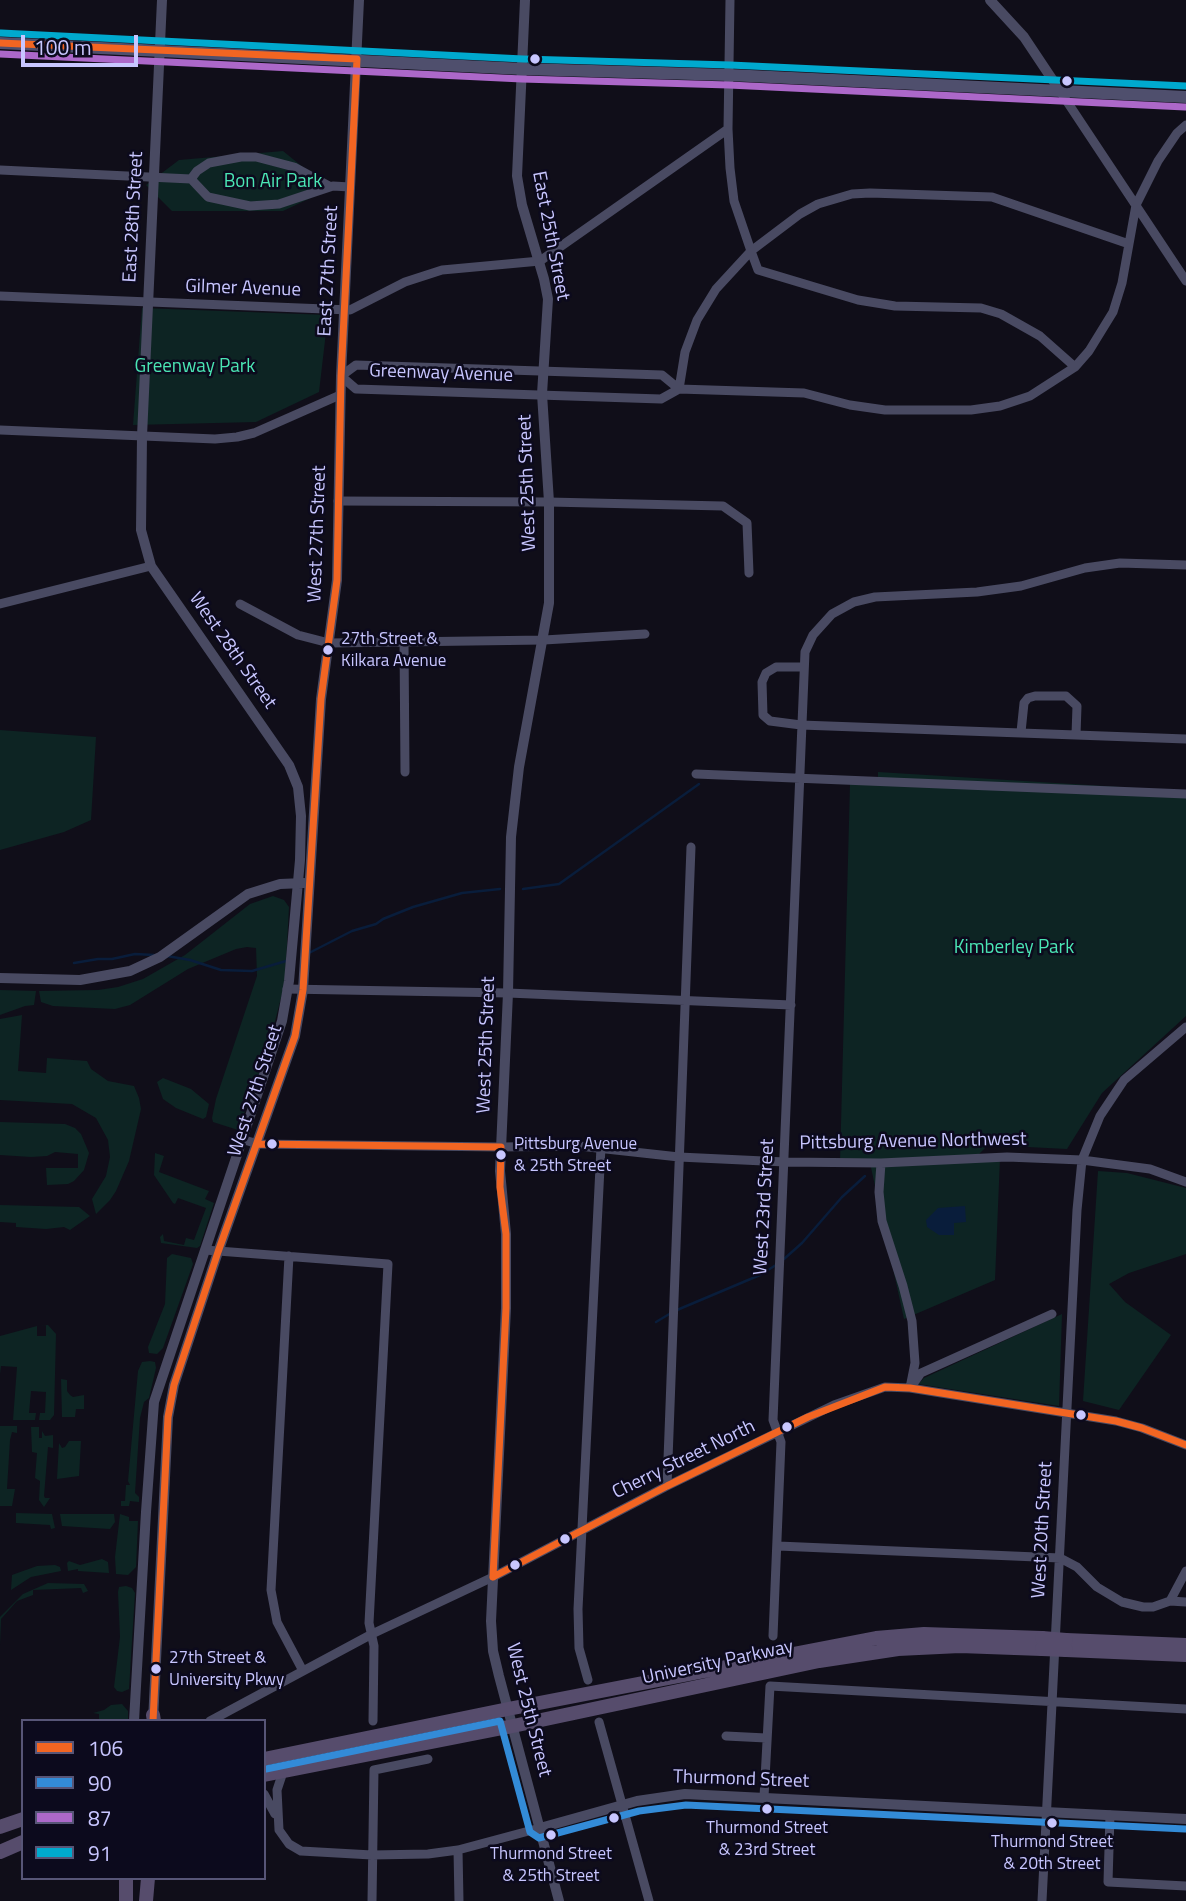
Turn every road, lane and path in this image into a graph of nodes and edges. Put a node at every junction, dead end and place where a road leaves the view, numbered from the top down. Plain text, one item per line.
1 (162, 0) edge
2 (359, 0) edge
3 (525, 0) edge
4 (730, 0) edge
5 (990, 0) edge
6 (0, 43) edge
7 (160, 51) junction
8 (357, 59) junction
9 (523, 69) junction
10 (729, 75) junction
11 (1059, 91) junction
12 (1186, 97) edge
13 (1186, 125) edge
14 (728, 130) junction
15 (0, 170) edge
16 (154, 178) junction
17 (191, 179) junction
18 (329, 187) junction
19 (350, 187) junction
20 (1136, 205) junction
21 (1129, 244) junction
22 (751, 251) junction
23 (540, 261) junction
24 (1182, 268) edge
25 (1186, 281) edge
26 (0, 296) edge
27 (148, 303) junction
28 (345, 311) junction
29 (1074, 367) junction
30 (544, 371) junction
31 (341, 376) junction
32 (678, 389) junction
33 (542, 394) junction
34 (340, 395) junction
35 (0, 430) edge
36 (142, 436) junction
37 (338, 502) junction
38 (549, 502) junction
39 (1186, 565) edge
40 (151, 566) junction
41 (749, 573) dead end
42 (0, 604) edge
43 (240, 604) dead end
44 (645, 634) dead end
45 (544, 640) junction
46 (404, 641) junction
47 (329, 643) junction
48 (804, 667) junction
49 (801, 725) junction
50 (1021, 732) junction
51 (1076, 735) junction
52 (1186, 739) edge
53 (405, 772) dead end
54 (696, 774) dead end
55 (799, 778) junction
56 (1186, 794) edge
57 (691, 847) dead end
58 (303, 883) junction
59 (0, 978) edge
60 (287, 989) junction
61 (303, 990) junction
62 (508, 993) junction
63 (686, 1000) junction
64 (791, 1005) junction
65 (1186, 1027) edge
66 (241, 1139) junction
67 (258, 1144) junction
68 (501, 1147) junction
69 (601, 1147) junction
70 (679, 1157) junction
71 (1083, 1160) junction
72 (785, 1161) junction
73 (881, 1163) junction
74 (1186, 1182) edge
75 (205, 1250) junction
76 (218, 1252) junction
77 (289, 1256) junction
78 (1052, 1314) dead end
79 (910, 1388) junction
80 (1066, 1414) junction
81 (777, 1434) junction
82 (1186, 1445) edge
83 (667, 1486) junction
84 (582, 1530) junction
85 (778, 1546) junction
86 (1060, 1558) junction
87 (1186, 1571) edge
88 (493, 1577) junction
89 (1170, 1601) junction
90 (1186, 1602) edge
91 (372, 1634) junction
92 (773, 1636) dead end
93 (1042, 1644) junction
94 (1066, 1645) junction
95 (1186, 1645) edge
96 (1186, 1655) edge
97 (303, 1671) junction
98 (588, 1679) dead end
99 (1052, 1702) junction
100 (508, 1709) junction
101 (1186, 1709) edge
102 (226, 1716) edge
103 (134, 1719) edge
104 (153, 1719) edge
105 (373, 1721) dead end
106 (600, 1722) dead end
107 (513, 1726) junction
108 (726, 1736) dead end
109 (766, 1738) junction
110 (266, 1759) edge
111 (428, 1759) dead end
112 (283, 1772) junction
113 (266, 1775) edge
114 (764, 1797) junction
115 (266, 1798) edge
116 (623, 1805) junction
117 (1046, 1812) junction
118 (1110, 1815) junction
119 (1186, 1819) edge
120 (21, 1820) edge
121 (277, 1820) junction
122 (0, 1828) edge
123 (540, 1828) junction
124 (21, 1843) edge
125 (458, 1850) junction
126 (0, 1852) edge
127 (372, 1855) junction
128 (126, 1880) edge
129 (148, 1880) edge
130 (1186, 1886) edge
131 (126, 1901) edge
132 (146, 1901) edge
133 (372, 1901) edge
134 (459, 1901) edge
135 (559, 1901) edge
136 (649, 1901) edge
137 (1042, 1901) edge

1 - 7 street, East 28th Street
2 - 8 street, East 27th Street
3 - 9 street, East 25th Street
4 - 10 street
5 - 11 street
6 - 7 main road
7 - 8 main road
7 - 16 street, East 28th Street
8 - 9 main road
8 - 19 street, East 27th Street
9 - 10 main road
9 - 23 street, East 25th Street
10 - 11 main road
10 - 14 street
11 - 12 main road
11 - 20 street
13 - 20 street, Greenway Avenue
14 - 22 street
14 - 23 street, Gilmer Avenue
15 - 16 street
16 - 17 street
16 - 27 street, East 28th Street
17 - 18 street
17 - 18 street
18 - 19 street
19 - 28 street, East 27th Street
20 - 21 street, Greenway Avenue
20 - 24 street
21 - 22 street
21 - 29 street, Greenway Avenue
22 - 29 street
22 - 32 street
23 - 28 street, Gilmer Avenue
23 - 30 street, East 25th Street
24 - 25 street
26 - 27 street, Gilmer Avenue
27 - 28 street, Gilmer Avenue
27 - 36 street, East 28th Street
28 - 31 street, East 27th Street
29 - 32 street, Greenway Avenue
30 - 31 street, Greenway Avenue
30 - 32 street, Greenway Avenue
30 - 33 street, East 25th Street
31 - 33 street, Greenway Avenue
31 - 34 street, West 27th Street
32 - 33 street, Greenway Avenue
33 - 38 street, West 25th Street
34 - 36 street
34 - 37 street, West 27th Street
35 - 36 street
36 - 40 street, West 28th Street
37 - 38 street
37 - 47 street, West 27th Street
38 - 41 street
38 - 45 street, West 25th Street
39 - 48 street, West 23rd Street
40 - 42 street
40 - 58 street, West 28th Street
43 - 47 street
44 - 45 street
45 - 46 street
45 - 62 street, West 25th Street
46 - 47 street
46 - 53 street
47 - 58 street, West 27th Street
48 - 49 street, West 23rd Street
48 - 49 street
49 - 50 street
49 - 55 street, West 23rd Street
50 - 51 street
50 - 51 street
51 - 52 street
54 - 55 street
55 - 56 street
55 - 64 street, West 23rd Street
57 - 63 street
58 - 59 street
58 - 60 street, West 27th Street
58 - 61 street, West 27th Street
60 - 61 street
60 - 66 street, West 27th Street
61 - 62 street
61 - 67 street, West 27th Street
62 - 63 street
62 - 68 street, West 25th Street
63 - 64 street
63 - 70 street
64 - 72 street, West 23rd Street
65 - 71 street, West 20th Street
66 - 67 street, Pittsburg Avenue Northwest
66 - 75 street, West 27th Street
67 - 68 street, Pittsburg Avenue Northwest
67 - 76 street, West 27th Street
68 - 69 street, Pittsburg Avenue Northwest
68 - 88 street, West 25th Street
69 - 70 street, Pittsburg Avenue Northwest
69 - 84 street
70 - 72 street, Pittsburg Avenue Northwest
70 - 83 street
71 - 73 street, Pittsburg Avenue Northwest
71 - 74 street, Pittsburg Avenue Northwest
71 - 80 street, West 20th Street
72 - 73 street, Pittsburg Avenue Northwest
72 - 81 street, West 23rd Street
73 - 79 street
75 - 76 street
75 - 103 street, West 27th Street
76 - 77 street
76 - 104 street, West 27th Street
77 - 91 street
77 - 97 street
78 - 79 street
79 - 80 street, Cherry Street North
79 - 81 street, Cherry Street North
80 - 82 street, Cherry Street North
80 - 86 street, West 20th Street
81 - 83 street, Cherry Street North
81 - 85 street, West 23rd Street
83 - 84 street, Cherry Street North
84 - 88 street, Cherry Street North
84 - 98 street
85 - 86 street
85 - 92 street, West 23rd Street
86 - 89 street
86 - 99 street, West 20th Street
87 - 89 street
88 - 91 street, Cherry Street North
88 - 100 street, West 25th Street
89 - 90 street
91 - 97 street, Cherry Street North
91 - 105 street
93 - 94 main road, University Parkway, bridge
93 - 100 main road, University Parkway
93 - 107 main road, University Parkway
94 - 95 main road, University Parkway
94 - 96 main road, University Parkway
97 - 102 street, Cherry Street North
99 - 101 street
99 - 109 street
99 - 117 street, West 20th Street
100 - 107 street, West 25th Street
100 - 110 main road, University Parkway
106 - 116 street
107 - 112 main road, University Parkway
107 - 123 street, West 25th Street
108 - 109 street
109 - 114 street
111 - 127 street
112 - 113 main road, University Parkway
112 - 121 street
114 - 116 street, Thurmond Street
114 - 117 street, Thurmond Street
115 - 121 street, Thurmond Street
116 - 123 street, Thurmond Street
116 - 136 street
117 - 118 street, Thurmond Street
117 - 137 street, West 20th Street
118 - 119 street, Thurmond Street
118 - 130 street
120 - 122 main road
121 - 127 street, Thurmond Street
123 - 125 street, Thurmond Street
123 - 135 street, West 25th Street
124 - 126 main road
125 - 127 street, Thurmond Street
125 - 134 street
127 - 133 street
128 - 131 main road
129 - 132 main road

